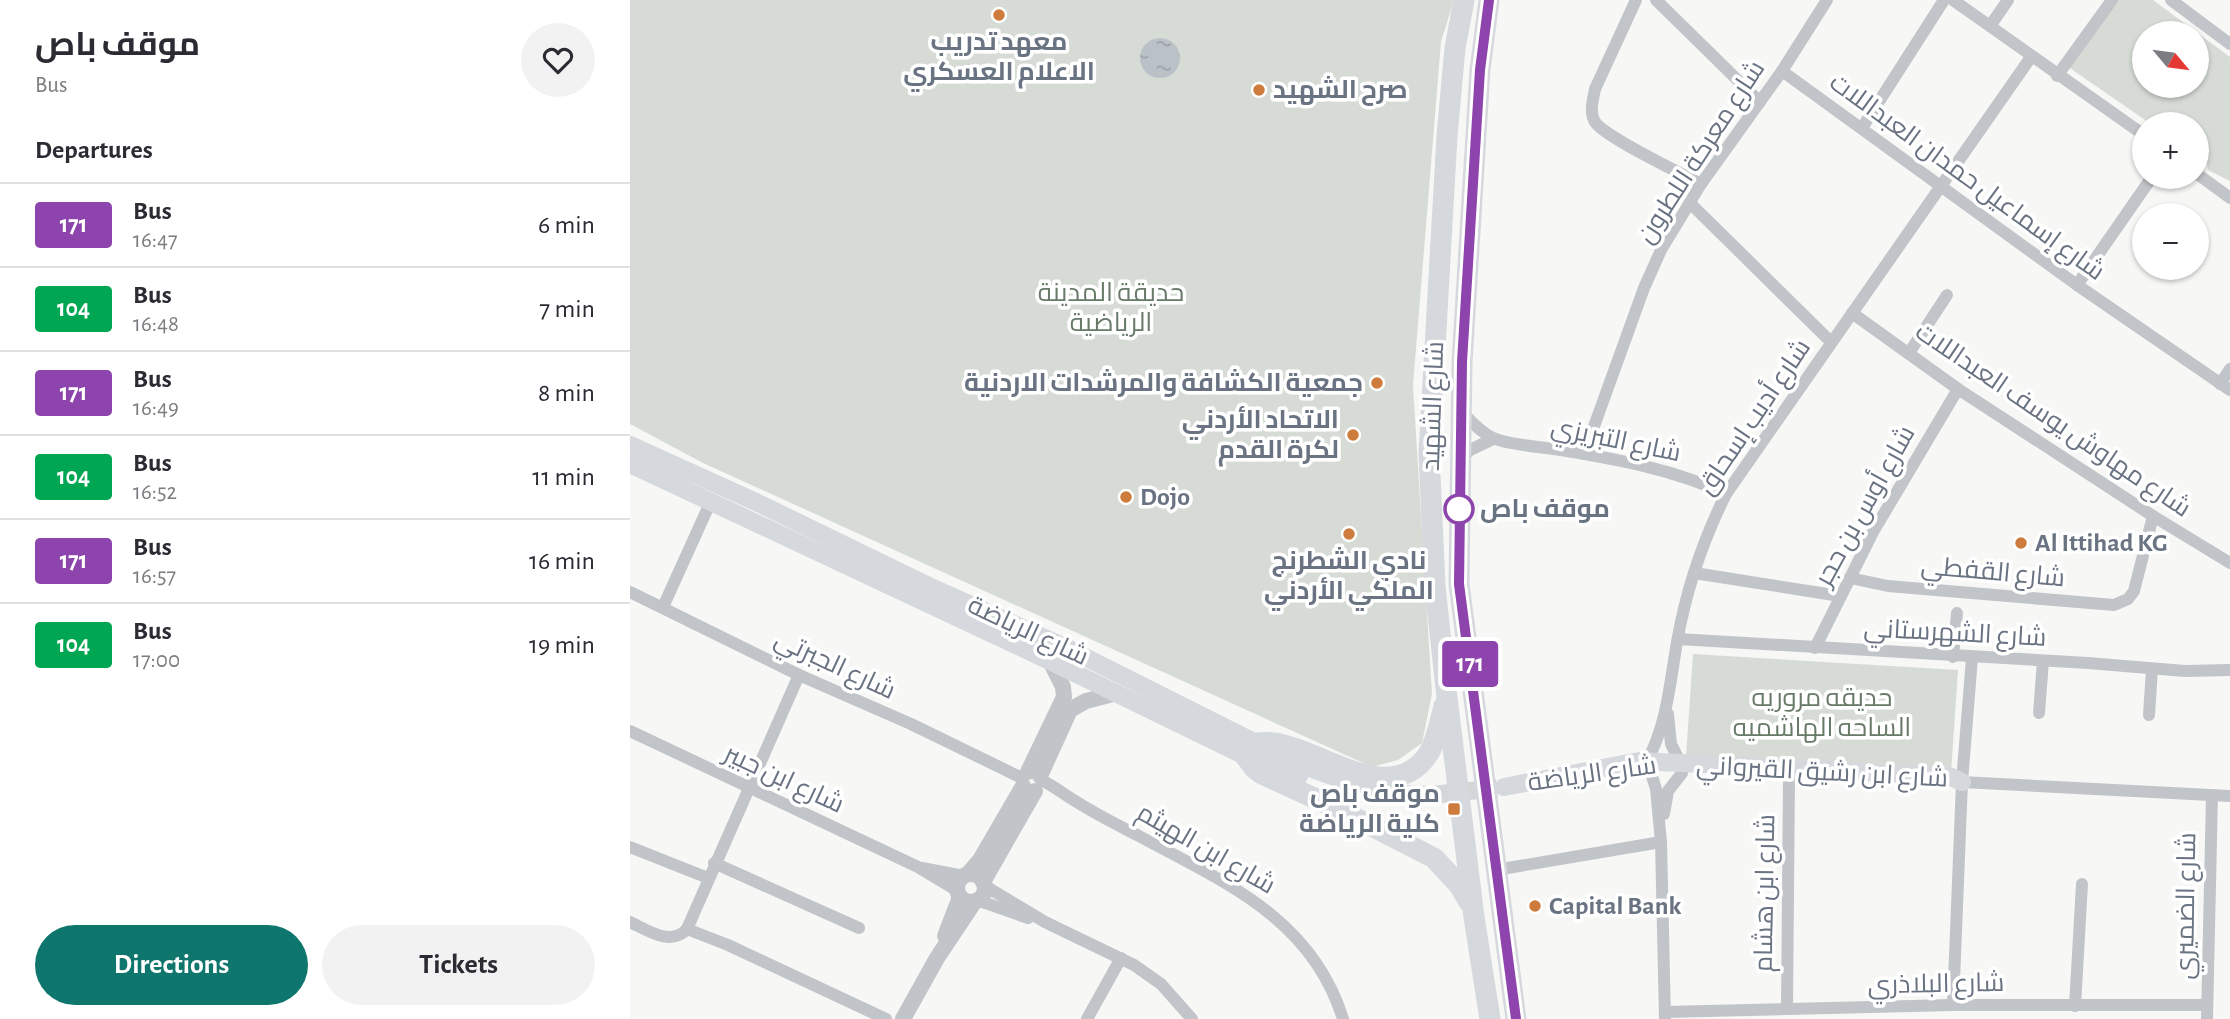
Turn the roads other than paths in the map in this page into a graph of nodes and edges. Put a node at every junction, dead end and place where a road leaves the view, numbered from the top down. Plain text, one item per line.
1 (1464, 0) edge
2 (1489, 0) edge
3 (1636, 0) edge
4 (1656, 0) edge
5 (1826, 0) edge
6 (1944, 0) edge
7 (1953, 0) edge
8 (2008, 0) edge
9 (2112, 0) edge
10 (2171, 0) edge
11 (1990, 26) junction
12 (2230, 44) edge
13 (2031, 57) junction
14 (1782, 71) junction
15 (2057, 76) junction
16 (1760, 102) junction
17 (2132, 127) edge
18 (1862, 128) junction
19 (2209, 183) edge
20 (1701, 184) junction
21 (1940, 186) junction
22 (2143, 189) edge
23 (2230, 198) edge
24 (1690, 203) junction
25 (2077, 285) junction
26 (1947, 295) dead end
27 (1852, 313) junction
28 (1831, 342) junction
29 (1909, 352) junction
30 (2230, 369) edge
31 (2225, 387) edge
32 (1958, 389) junction
33 (1460, 410) junction
34 (1493, 439) junction
35 (630, 445) edge
36 (1584, 454) junction
37 (1460, 460) junction
38 (630, 464) edge
39 (1726, 494) junction
40 (711, 502) junction
41 (2153, 516) junction
42 (2230, 563) edge
43 (1695, 573) junction
44 (1850, 578) junction
45 (630, 592) edge
46 (1840, 596) junction
47 (663, 607) junction
48 (959, 609) junction
49 (1957, 613) dead end
50 (1678, 639) junction
51 (1815, 648) junction
52 (1953, 657) junction
53 (1972, 658) junction
54 (1050, 660) junction
55 (2043, 662) junction
56 (2152, 669) junction
57 (2230, 670) edge
58 (799, 675) junction
59 (1117, 692) junction
60 (1447, 698) junction
61 (1668, 700) junction
62 (2039, 713) dead end
63 (2149, 715) dead end
64 (631, 736) edge
65 (1249, 749) junction
66 (1649, 767) junction
67 (1682, 768) junction
68 (1789, 778) junction
69 (1032, 782) junction
70 (1962, 782) junction
71 (748, 787) junction
72 (1504, 793) tunnel mouth
73 (2212, 795) junction
74 (2230, 796) edge
75 (1434, 801) tunnel mouth
76 (1661, 842) junction
77 (630, 847) edge
78 (714, 863) junction
79 (918, 867) junction
80 (1496, 870) junction
81 (966, 875) junction
82 (708, 878) junction
83 (2082, 884) dead end
84 (973, 893) junction
85 (1474, 917) junction
86 (630, 922) edge
87 (859, 928) dead end
88 (687, 929) junction
89 (1121, 958) junction
90 (1953, 1005) junction
91 (2207, 1005) junction
92 (2075, 1006) junction
93 (1787, 1008) junction
94 (1665, 1015) edge
95 (886, 1019) edge
96 (903, 1019) edge
97 (1087, 1019) edge
98 (1192, 1019) edge
99 (1343, 1019) edge
100 (1490, 1019) edge
101 (1516, 1019) edge
102 (2207, 1019) edge

1 - 60 highway, شارع الشهيد
2 - 33 highway, شارع الشهيد
3 - 20 street
4 - 16 street
5 - 14 street, شارع معركة اللطرون
6 - 18 street
7 - 11 street
8 - 11 street
9 - 15 street
10 - 12 street
11 - 13 street
13 - 15 street
13 - 21 street, شارع أديب إسحاق
14 - 16 street, شارع معركة اللطرون
14 - 18 street, شارع إسماعيل حمدان العبداللات
15 - 17 street
16 - 20 street, شارع معركة اللطرون
18 - 21 street, شارع إسماعيل حمدان العبداللات
19 - 23 street
20 - 24 street, شارع معركة اللطرون
21 - 25 street, شارع إسماعيل حمدان العبداللات
21 - 27 street, شارع أديب إسحاق
22 - 25 street
24 - 28 street
24 - 36 street, شارع معركة اللطرون
25 - 31 street, شارع إسماعيل حمدان العبداللات
26 - 29 street
27 - 28 street, شارع أديب إسحاق
27 - 29 street, شارع مهاوش يوسف العبداللات
28 - 39 street, شارع أديب إسحاق
29 - 32 street, شارع مهاوش يوسف العبداللات
30 - 31 street
32 - 41 street, شارع مهاوش يوسف العبداللات
32 - 44 street, شارع أوس بن حجر
33 - 34 street
33 - 37 highway, شارع الشهيد
34 - 36 street, شارع التبريزي
34 - 37 street
35 - 48 main road, شارع الرياضة
36 - 39 street, شارع التبريزي
37 - 80 highway, شارع الشهيد
38 - 40 main road, شارع الرياضة
39 - 43 street, شارع أديب إسحاق
40 - 47 street
40 - 48 main road, شارع الرياضة
41 - 42 street, شارع مهاوش يوسف العبداللات
41 - 44 street, شارع القفطي
43 - 46 street
43 - 50 street, شارع أديب إسحاق
44 - 46 street, شارع أوس بن حجر
45 - 47 street, شارع الجبرتي
46 - 51 street, شارع أوس بن حجر
47 - 58 street, شارع الجبرتي
48 - 54 main road, شارع الرياضة
48 - 65 main road, شارع الرياضة
49 - 52 street
50 - 51 street, شارع الشهرستاني
50 - 61 street, شارع أديب إسحاق
51 - 52 street, شارع الشهرستاني
52 - 53 street, شارع الشهرستاني
53 - 55 street, شارع الشهرستاني
53 - 70 street
54 - 59 main road, شارع الرياضة
54 - 69 street
55 - 56 street, شارع الشهرستاني
55 - 62 street
56 - 57 street, شارع الشهرستاني
56 - 63 street
58 - 69 street, شارع الجبرتي
58 - 71 street
59 - 65 main road, شارع الرياضة
59 - 69 street
60 - 65 highway
60 - 85 highway, شارع الشهيد
61 - 66 street, شارع أديب إسحاق
61 - 67 street, شارع أديب إسحاق
64 - 71 street, شارع ابن جبير
65 - 75 main road, شارع الرياضة
65 - 85 highway
66 - 67 main road, شارع الرياضة
66 - 72 main road, شارع الرياضة
66 - 76 street
67 - 68 main road, شارع ابن رشيق القيرواني
67 - 70 main road, شارع ابن رشيق القيرواني
67 - 76 street
68 - 70 main road, شارع ابن رشيق القيرواني
68 - 93 street, شارع ابن هشام
69 - 81 street
69 - 84 street
69 - 99 street, شارع ابن الهيثم
70 - 73 street, شارع ابن رشيق القيرواني
70 - 90 street
71 - 78 street
71 - 79 street, شارع ابن جبير
73 - 74 street, شارع ابن رشيق القيرواني
73 - 91 street, شارع الضميري
76 - 80 street
76 - 94 street
77 - 82 street
78 - 82 street
78 - 87 street
79 - 81 street, شارع ابن جبير
79 - 84 street, شارع ابن جبير
80 - 101 highway, شارع الشهيد
81 - 84 street
82 - 88 street
83 - 92 street
84 - 89 street, شارع ابن جبير
84 - 96 street
85 - 100 highway, شارع الشهيد
86 - 88 street
88 - 95 street
89 - 97 street
89 - 98 street, شارع ابن جبير
90 - 92 street, شارع البلاذري
90 - 93 street, شارع البلاذري
91 - 92 street, شارع البلاذري
91 - 102 street, شارع الضميري
93 - 94 street, شارع البلاذري

